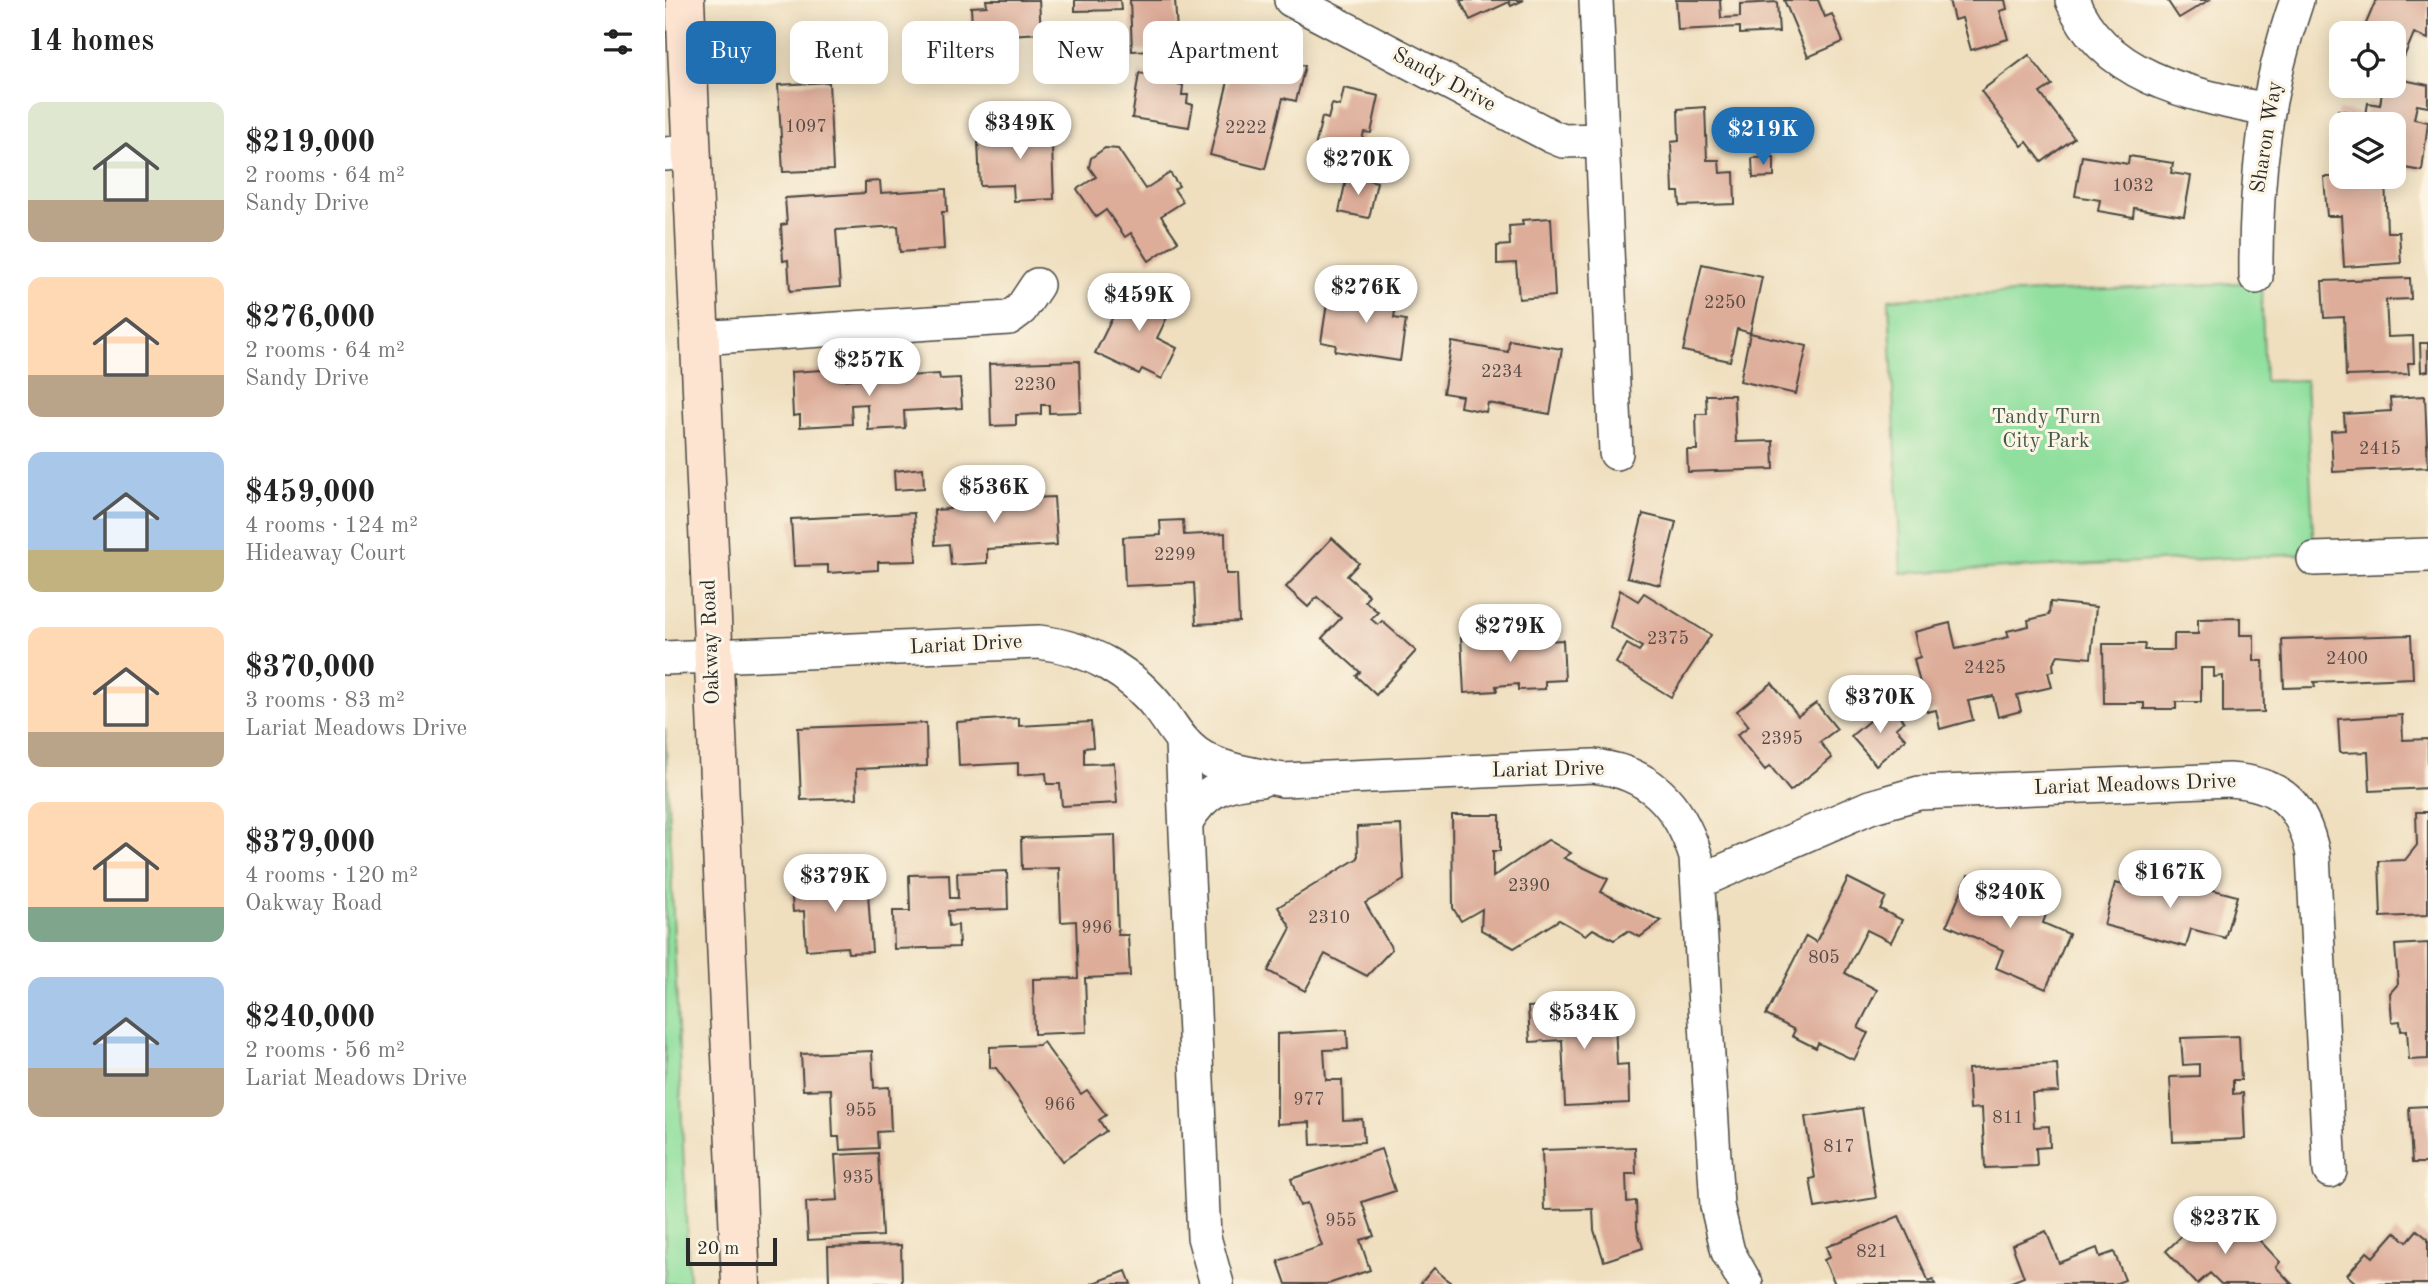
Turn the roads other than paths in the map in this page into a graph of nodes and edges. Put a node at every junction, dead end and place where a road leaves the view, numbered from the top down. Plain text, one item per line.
1 (685, 0) edge
2 (1291, 0) edge
3 (1596, 0) edge
4 (2072, 0) edge
5 (2297, 0) edge
6 (2267, 110) junction
7 (1602, 141) junction
8 (678, 153) edge
9 (2256, 277) dead end
10 (1037, 285) dead end
11 (698, 338) junction
12 (1616, 453) dead end
13 (2428, 555) edge
14 (2314, 559) dead end
15 (711, 657) junction
16 (665, 658) edge
17 (1182, 742) junction
18 (1283, 780) junction
19 (1186, 822) junction
20 (1700, 881) junction
21 (2330, 1171) dead end
22 (741, 1284) edge
23 (1217, 1284) edge
24 (1746, 1284) edge

1 - 8 main road, Oakway Road
2 - 7 street, Sandy Drive
3 - 7 street
4 - 6 street
5 - 6 street, Sharon Way
6 - 9 street, Sharon Way
7 - 12 street
8 - 11 main road, Oakway Road
10 - 11 street
11 - 15 main road, Oakway Road
13 - 14 street
15 - 16 street, Lariat Drive
15 - 17 street, Lariat Drive
15 - 22 main road, Oakway Road
17 - 18 street, Lariat Drive
17 - 19 street
18 - 19 street
18 - 20 street, Lariat Drive
19 - 23 street
20 - 21 street, Lariat Meadows Drive
20 - 24 street, Lariat Drive

